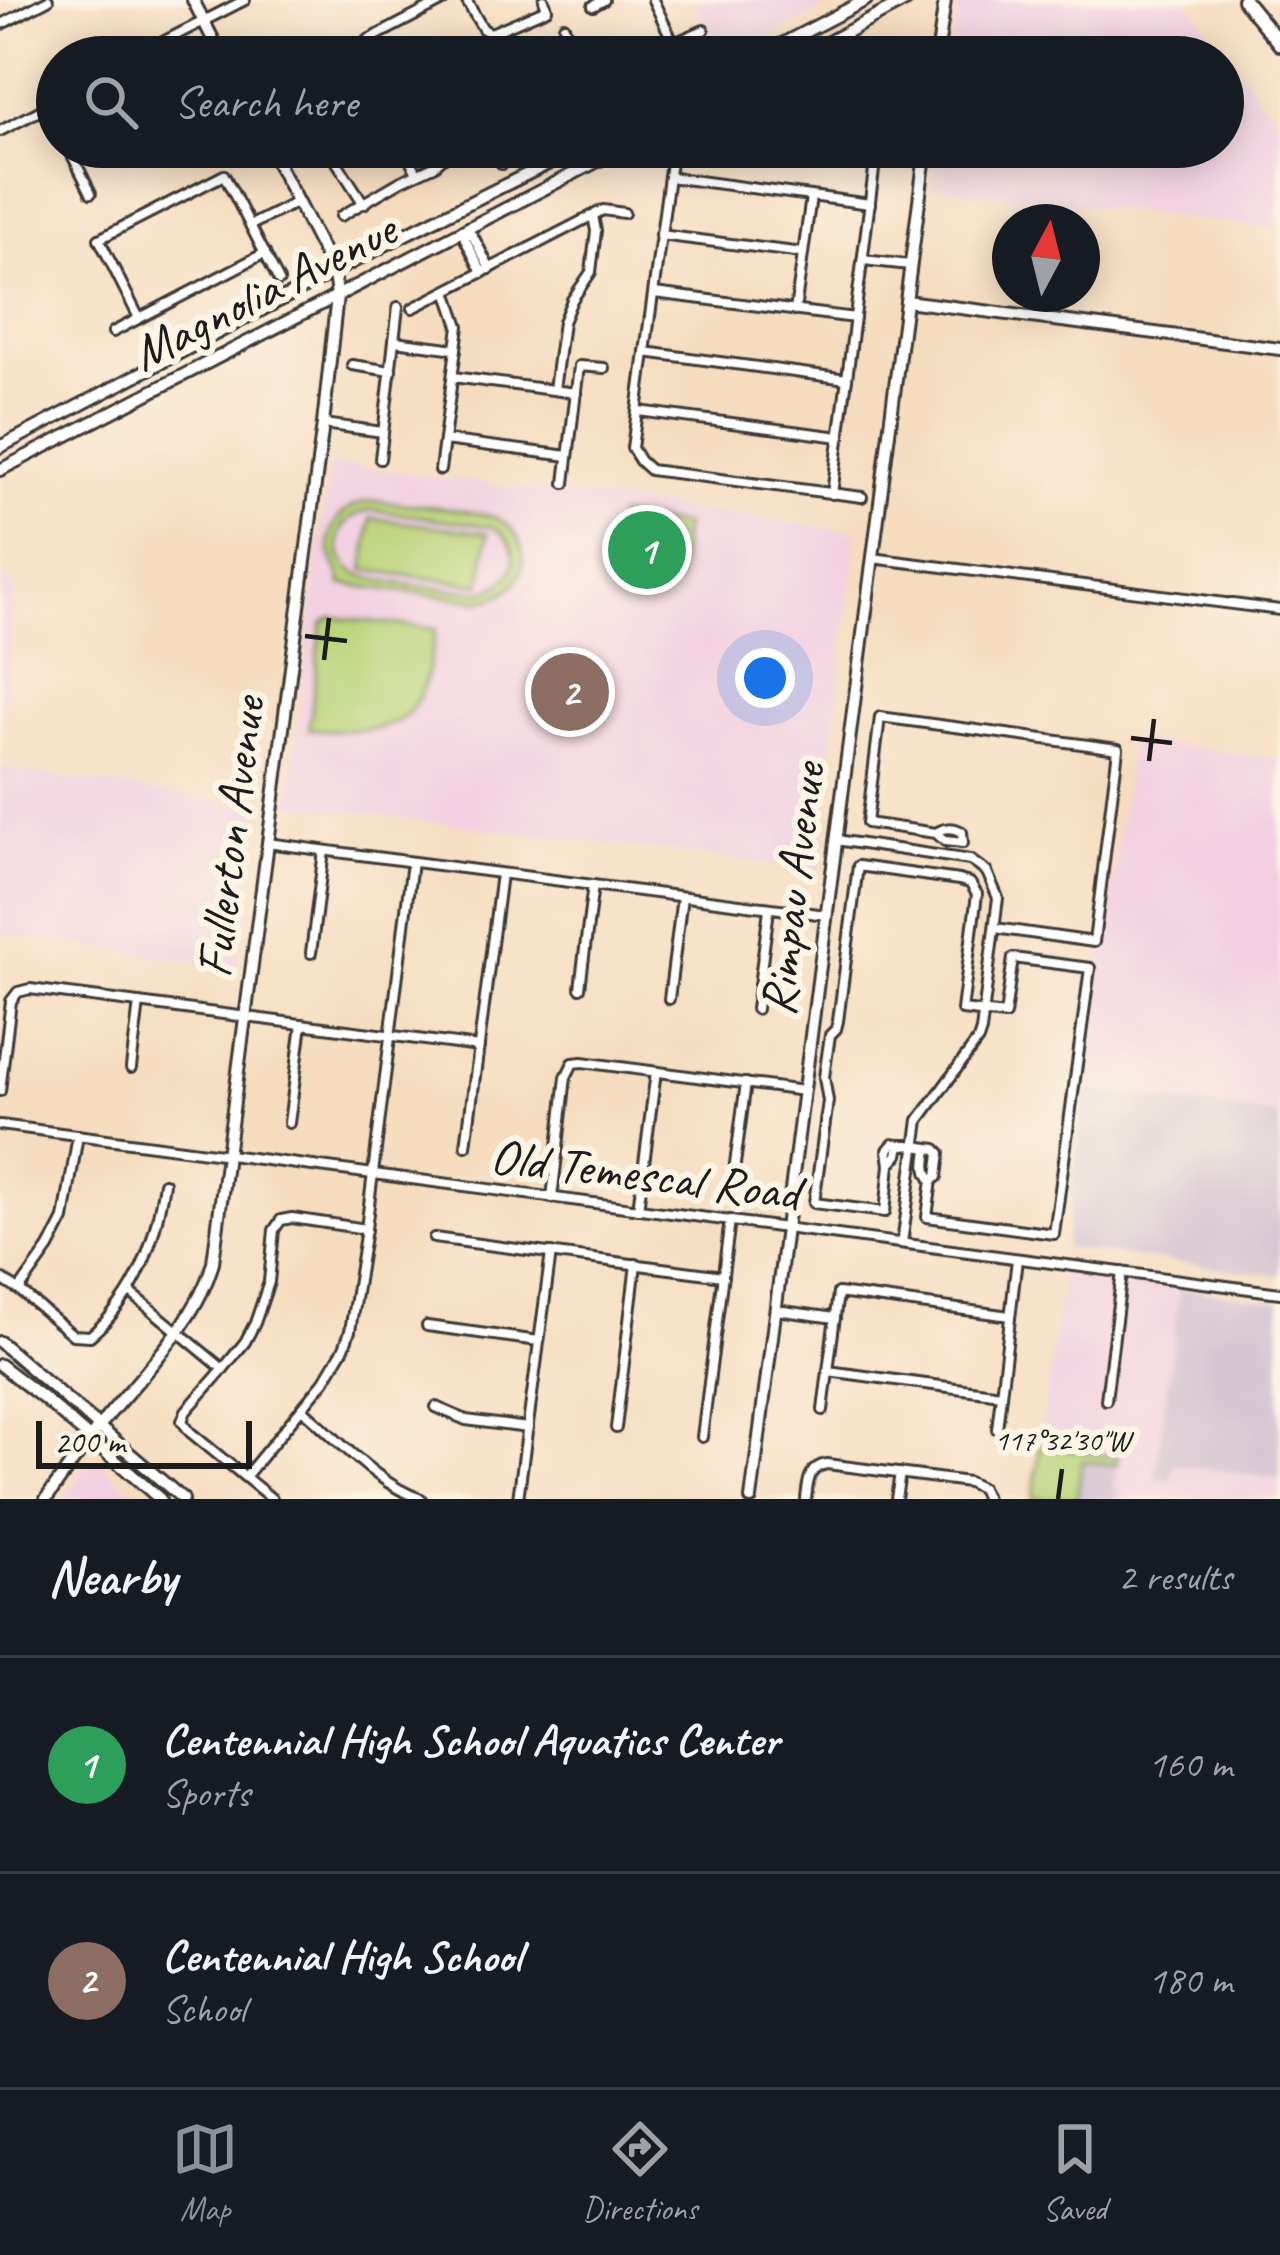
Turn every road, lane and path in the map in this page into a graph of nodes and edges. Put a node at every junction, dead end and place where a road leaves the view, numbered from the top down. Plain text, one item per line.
1 (48, 0) edge
2 (193, 0) edge
3 (245, 0) edge
4 (445, 0) edge
5 (466, 0) edge
6 (604, 0) edge
7 (653, 0) edge
8 (866, 0) edge
9 (907, 0) edge
10 (945, 0) edge
11 (1244, 0) edge
12 (546, 4) edge
13 (593, 5) dead end
14 (204, 22) junction
15 (0, 25) edge
16 (565, 26) dead end
17 (704, 30) dead end
18 (806, 32) junction
19 (176, 36) edge
20 (211, 36) edge
21 (376, 36) edge
22 (569, 36) edge
23 (670, 36) edge
24 (688, 36) edge
25 (798, 36) edge
26 (808, 36) edge
27 (840, 36) edge
28 (940, 36) edge
29 (1280, 44) edge
30 (36, 112) edge
31 (0, 131) edge
32 (78, 168) edge
33 (279, 168) edge
34 (341, 168) edge
35 (414, 168) edge
36 (429, 168) edge
37 (541, 168) edge
38 (554, 168) edge
39 (585, 168) edge
40 (671, 168) edge
41 (875, 168) edge
42 (923, 168) edge
43 (417, 173) junction
44 (669, 177) junction
45 (561, 181) junction
46 (91, 193) dead end
47 (811, 197) junction
48 (297, 202) junction
49 (364, 204) junction
50 (870, 204) junction
51 (455, 211) junction
52 (624, 213) dead end
53 (341, 215) dead end
54 (593, 216) junction
55 (251, 225) junction
56 (465, 229) junction
57 (661, 235) junction
58 (265, 253) junction
59 (802, 253) junction
60 (863, 260) junction
61 (910, 266) junction
62 (486, 271) junction
63 (334, 273) junction
64 (279, 281) dead end
65 (447, 291) junction
66 (654, 293) junction
67 (337, 296) junction
68 (906, 301) junction
69 (398, 308) dead end
70 (413, 308) dead end
71 (796, 311) junction
72 (140, 318) junction
73 (855, 318) junction
74 (113, 332) dead end
75 (395, 341) junction
76 (200, 344) junction
77 (456, 349) junction
78 (1280, 349) edge
79 (645, 352) junction
80 (208, 362) junction
81 (352, 365) dead end
82 (604, 368) dead end
83 (391, 370) junction
84 (453, 377) junction
85 (847, 379) junction
86 (554, 390) junction
87 (576, 393) junction
88 (638, 411) junction
89 (323, 424) junction
90 (383, 432) junction
91 (840, 437) junction
92 (444, 440) junction
93 (0, 447) edge
94 (568, 456) junction
95 (380, 459) dead end
96 (0, 470) edge
97 (440, 470) dead end
98 (565, 483) dead end
99 (832, 494) junction
100 (862, 497) dead end
101 (872, 558) junction
102 (1280, 610) edge
103 (836, 841) junction
104 (267, 843) junction
105 (324, 850) junction
106 (960, 857) junction
107 (412, 862) junction
108 (501, 874) junction
109 (593, 885) junction
110 (682, 897) junction
111 (769, 909) junction
112 (826, 915) junction
113 (994, 928) junction
114 (311, 953) dead end
115 (580, 988) dead end
116 (669, 999) dead end
117 (139, 1003) junction
118 (756, 1010) dead end
119 (984, 1012) junction
120 (245, 1016) junction
121 (302, 1024) junction
122 (391, 1035) junction
123 (479, 1047) junction
124 (131, 1068) dead end
125 (656, 1072) junction
126 (746, 1083) junction
127 (0, 1091) edge
128 (805, 1091) junction
129 (289, 1123) dead end
130 (0, 1125) edge
131 (78, 1136) junction
132 (466, 1146) dead end
133 (914, 1146) junction
134 (225, 1154) junction
135 (373, 1174) junction
136 (164, 1183) dead end
137 (732, 1186) dead end
138 (552, 1198) junction
139 (638, 1209) junction
140 (730, 1220) junction
141 (786, 1227) junction
142 (366, 1229) junction
143 (434, 1238) dead end
144 (902, 1243) junction
145 (550, 1253) junction
146 (1017, 1258) junction
147 (636, 1264) junction
148 (1122, 1272) junction
149 (723, 1276) junction
150 (0, 1278) edge
151 (19, 1290) junction
152 (130, 1292) junction
153 (1280, 1293) edge
154 (776, 1310) junction
155 (1010, 1316) junction
156 (835, 1318) junction
157 (427, 1326) dead end
158 (177, 1331) junction
159 (539, 1341) junction
160 (0, 1342) edge
161 (0, 1365) edge
162 (224, 1369) junction
163 (828, 1371) junction
164 (1001, 1394) junction
165 (1106, 1400) dead end
166 (436, 1407) dead end
167 (302, 1409) junction
168 (823, 1410) dead end
169 (99, 1426) junction
170 (528, 1428) junction
171 (616, 1428) dead end
172 (997, 1429) dead end
173 (701, 1437) dead end
174 (90, 1438) junction
175 (900, 1474) junction
176 (245, 1477) junction
177 (46, 1499) edge
178 (160, 1499) edge
179 (182, 1499) edge
180 (272, 1499) edge
181 (421, 1499) edge
182 (518, 1499) edge
183 (751, 1499) edge
184 (806, 1499) edge
185 (896, 1499) edge
186 (986, 1499) edge

1 - 15 street
2 - 14 main road
3 - 14 street
4 - 21 street
5 - 12 street
6 - 13 street
7 - 23 street
8 - 18 main road
9 - 27 main road
10 - 28 main road
11 - 29 highway
14 - 19 street
14 - 20 main road
16 - 22 street
17 - 24 street
18 - 25 main road
18 - 26 main road
30 - 31 street
32 - 46 street
33 - 48 main road, Fullerton Avenue
34 - 49 street
35 - 43 street
36 - 43 street
37 - 51 main road, Magnolia Avenue
38 - 45 main road
39 - 45 main road, Magnolia Avenue
40 - 44 street
41 - 50 street
42 - 61 main road, Rimpau Avenue
43 - 49 street
44 - 47 street
44 - 57 street
45 - 56 main road, Magnolia Avenue
47 - 50 street
47 - 59 street
48 - 55 street
48 - 63 main road, Fullerton Avenue
49 - 53 street
50 - 60 street
51 - 56 main road
51 - 63 main road, Magnolia Avenue
52 - 54 street
54 - 62 street
54 - 86 street
55 - 58 street
55 - 72 street
56 - 62 street
56 - 67 main road, Magnolia Avenue
57 - 59 street
57 - 66 street
58 - 64 street
58 - 72 street
59 - 71 street
60 - 61 street
60 - 73 street
61 - 68 main road, Rimpau Avenue
62 - 65 street
63 - 67 main road, Fullerton Avenue
63 - 76 main road, Magnolia Avenue
65 - 70 street
65 - 77 street
66 - 71 street
66 - 79 street
67 - 80 main road, Magnolia Avenue
67 - 89 main road, Fullerton Avenue
68 - 78 main road
68 - 101 main road, Rimpau Avenue
69 - 75 street
71 - 73 street
72 - 74 street
73 - 85 street
75 - 77 street
75 - 83 street
76 - 80 main road
76 - 93 main road, Magnolia Avenue
77 - 84 street
79 - 85 street
79 - 88 street
80 - 96 main road, Magnolia Avenue
81 - 83 street
82 - 87 street
83 - 90 street
84 - 86 street
84 - 92 street
85 - 91 street
86 - 87 street
87 - 94 street
88 - 91 street
88 - 99 street
89 - 90 street
89 - 104 main road, Fullerton Avenue
90 - 95 street
91 - 99 street
92 - 94 street
92 - 97 street
94 - 98 street
99 - 100 street
101 - 102 street
101 - 103 main road, Rimpau Avenue
103 - 106 street
103 - 112 main road, Rimpau Avenue
104 - 105 street
104 - 120 main road, Fullerton Avenue
105 - 107 street
105 - 114 street
106 - 113 street
106 - 113 street
107 - 108 street
107 - 122 street
108 - 109 street
108 - 123 street
109 - 110 street
109 - 115 street
110 - 111 street
110 - 116 street
111 - 112 street
111 - 118 street
112 - 128 main road, Rimpau Avenue
113 - 119 street
117 - 120 street
117 - 124 street
117 - 127 street
119 - 133 street
119 - 133 street
119 - 133 street
120 - 121 street
120 - 134 main road, Fullerton Avenue
121 - 122 street
121 - 129 street
122 - 123 street
122 - 135 street
123 - 132 street
125 - 126 street
125 - 138 street
125 - 139 street
126 - 128 street
126 - 137 street
128 - 141 main road, Rimpau Avenue
130 - 131 street, Old Temescal Road
131 - 134 street, Old Temescal Road
131 - 151 street
133 - 144 street
134 - 135 street, Old Temescal Road
134 - 158 main road, Fullerton Avenue
135 - 138 street, Old Temescal Road
135 - 142 street
136 - 152 street
138 - 139 street, Old Temescal Road
139 - 140 street, Old Temescal Road
140 - 141 street, Old Temescal Road
140 - 149 street
141 - 144 street, Old Temescal Road
141 - 154 main road, Rimpau Avenue
142 - 162 street
142 - 167 street
143 - 145 street
144 - 146 street, Old Temescal Road
145 - 147 street
145 - 159 street
146 - 148 street, Old Temescal Road
146 - 155 street
147 - 149 street
147 - 171 street
148 - 153 street, Old Temescal Road
148 - 165 street
149 - 173 street
150 - 151 street
151 - 152 street
152 - 158 street
154 - 156 street
154 - 183 main road, Rimpau Avenue
155 - 156 street
155 - 164 street
156 - 163 street
157 - 159 street
158 - 162 street
158 - 169 main road, Fullerton Avenue
159 - 170 street
160 - 169 main road
161 - 174 main road
162 - 176 street
163 - 164 street
163 - 168 street
164 - 172 street
166 - 170 street
167 - 176 street
167 - 181 street
169 - 174 main road, Fullerton Avenue
169 - 179 main road
170 - 182 street
174 - 177 main road, Fullerton Avenue
174 - 178 main road
175 - 184 street
175 - 185 street
175 - 186 street
176 - 180 street

